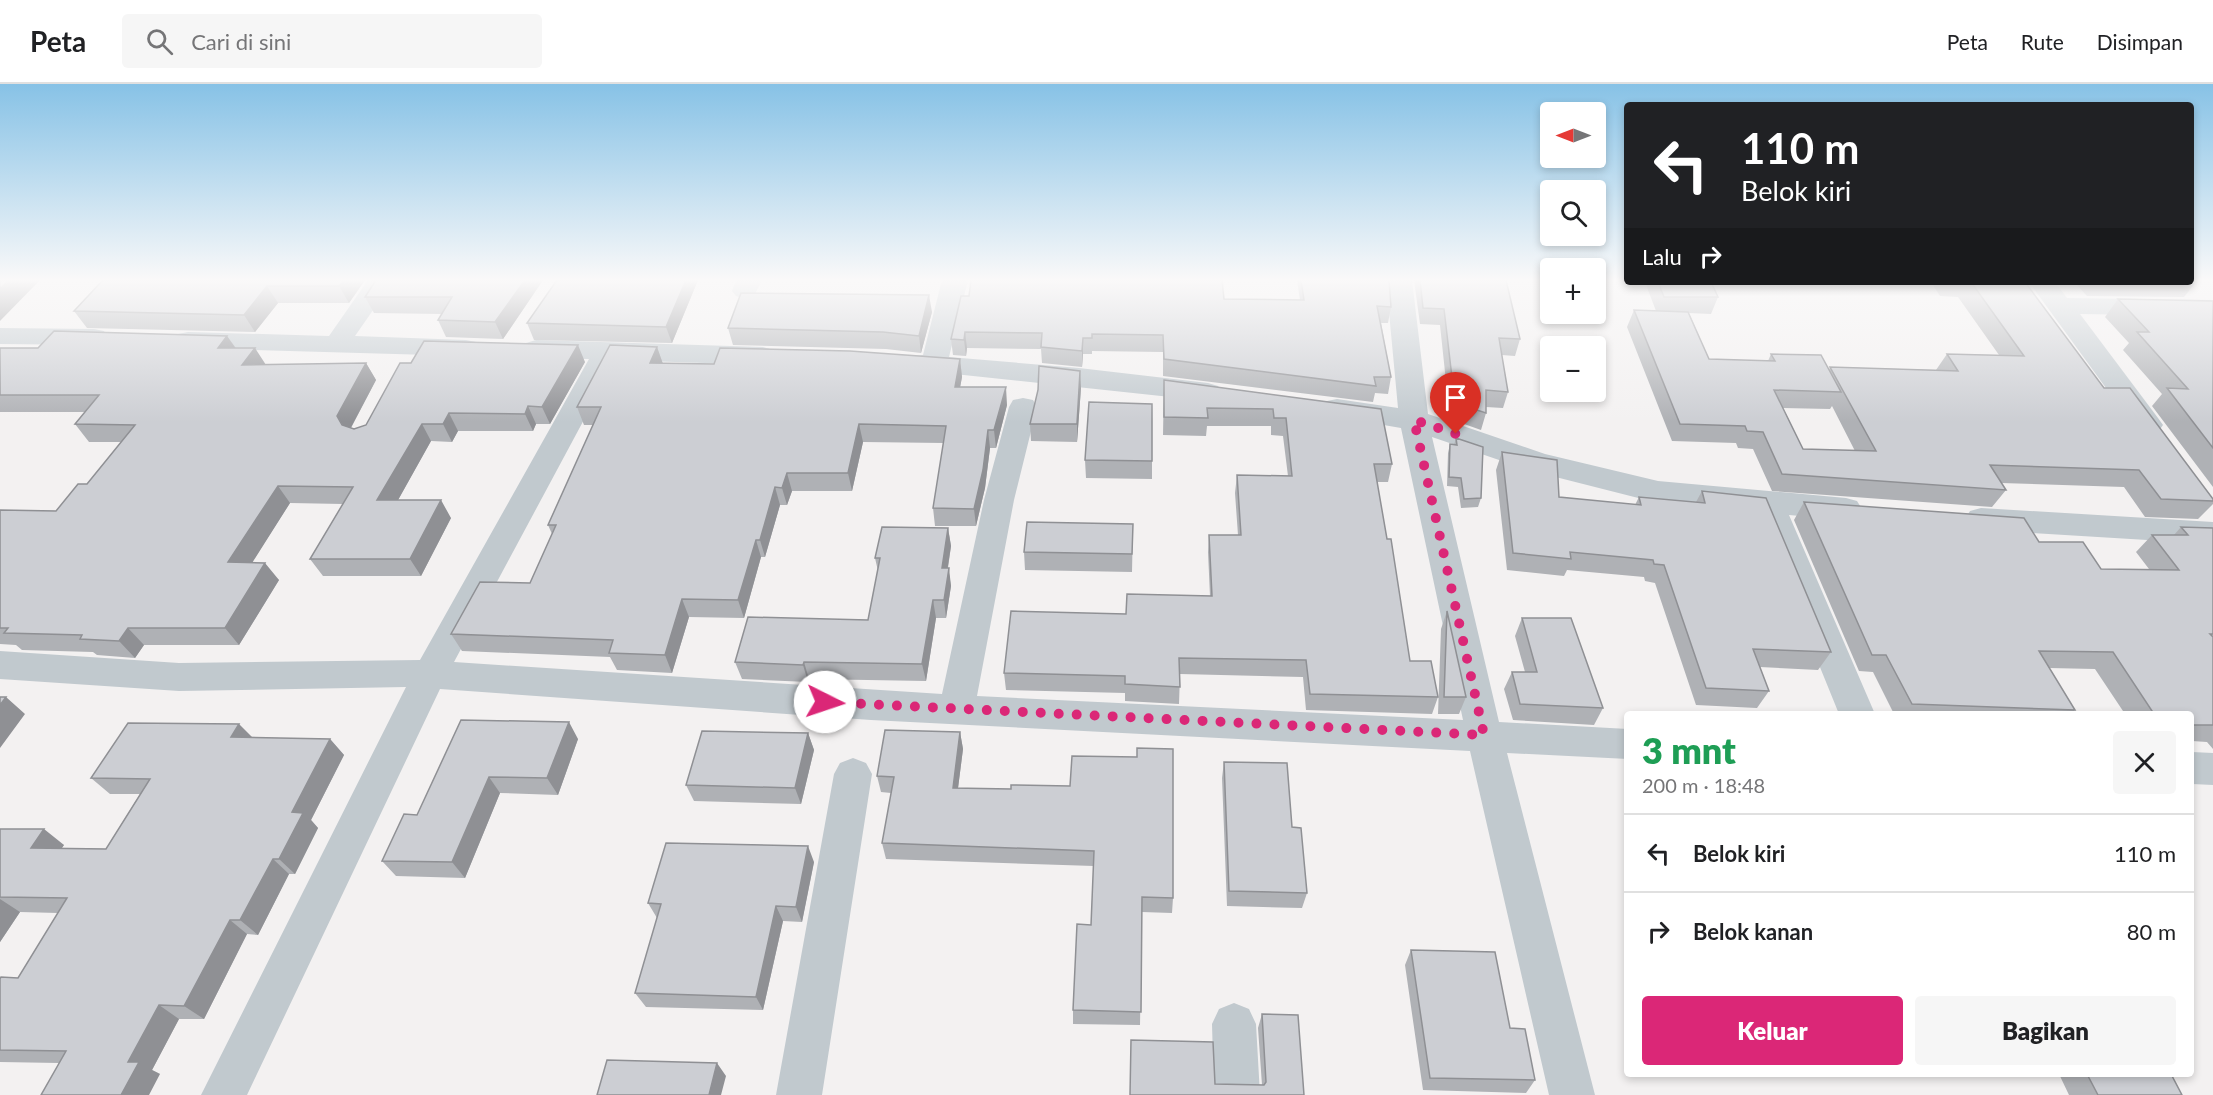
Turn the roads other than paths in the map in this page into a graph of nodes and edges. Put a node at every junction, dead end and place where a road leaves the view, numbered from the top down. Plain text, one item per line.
1 (348, 327) edge
2 (943, 327) edge
3 (1404, 327) edge
4 (2076, 327) edge
5 (525, 329) edge
6 (0, 336) edge
7 (123, 338) edge
8 (158, 339) edge
9 (335, 346) junction
10 (410, 347) junction
11 (489, 348) edge
12 (607, 352) junction
13 (792, 357) edge
14 (886, 360) edge
15 (934, 364) junction
16 (395, 376) edge
17 (1229, 394) edge
18 (1310, 404) edge
19 (1023, 407) dead end
20 (1414, 420) junction
21 (2164, 447) edge
22 (1769, 504) junction
23 (1874, 511) edge
24 (1955, 517) edge
25 (2213, 533) edge
26 (0, 665) edge
27 (430, 674) junction
28 (956, 710) junction
29 (1856, 711) edge
30 (1484, 735) junction
31 (1624, 744) edge
32 (2194, 768) edge
33 (2213, 768) edge
34 (853, 774) dead end
35 (1234, 1024) dead end
36 (224, 1095) edge
37 (799, 1095) edge
38 (1237, 1095) edge
39 (1572, 1095) edge

1 - 9 street
2 - 15 street
3 - 20 street
4 - 21 street
5 - 12 street
6 - 7 street
8 - 9 street
9 - 10 street
10 - 11 street
10 - 16 street
12 - 13 street
12 - 27 street
14 - 15 street
15 - 17 street
18 - 20 street
19 - 28 street
20 - 22 street
20 - 30 street
22 - 23 street
22 - 29 street
24 - 25 street
26 - 27 street
27 - 28 street
27 - 36 street
28 - 30 street
30 - 31 street
30 - 39 street
32 - 33 street
34 - 37 street
35 - 38 street

